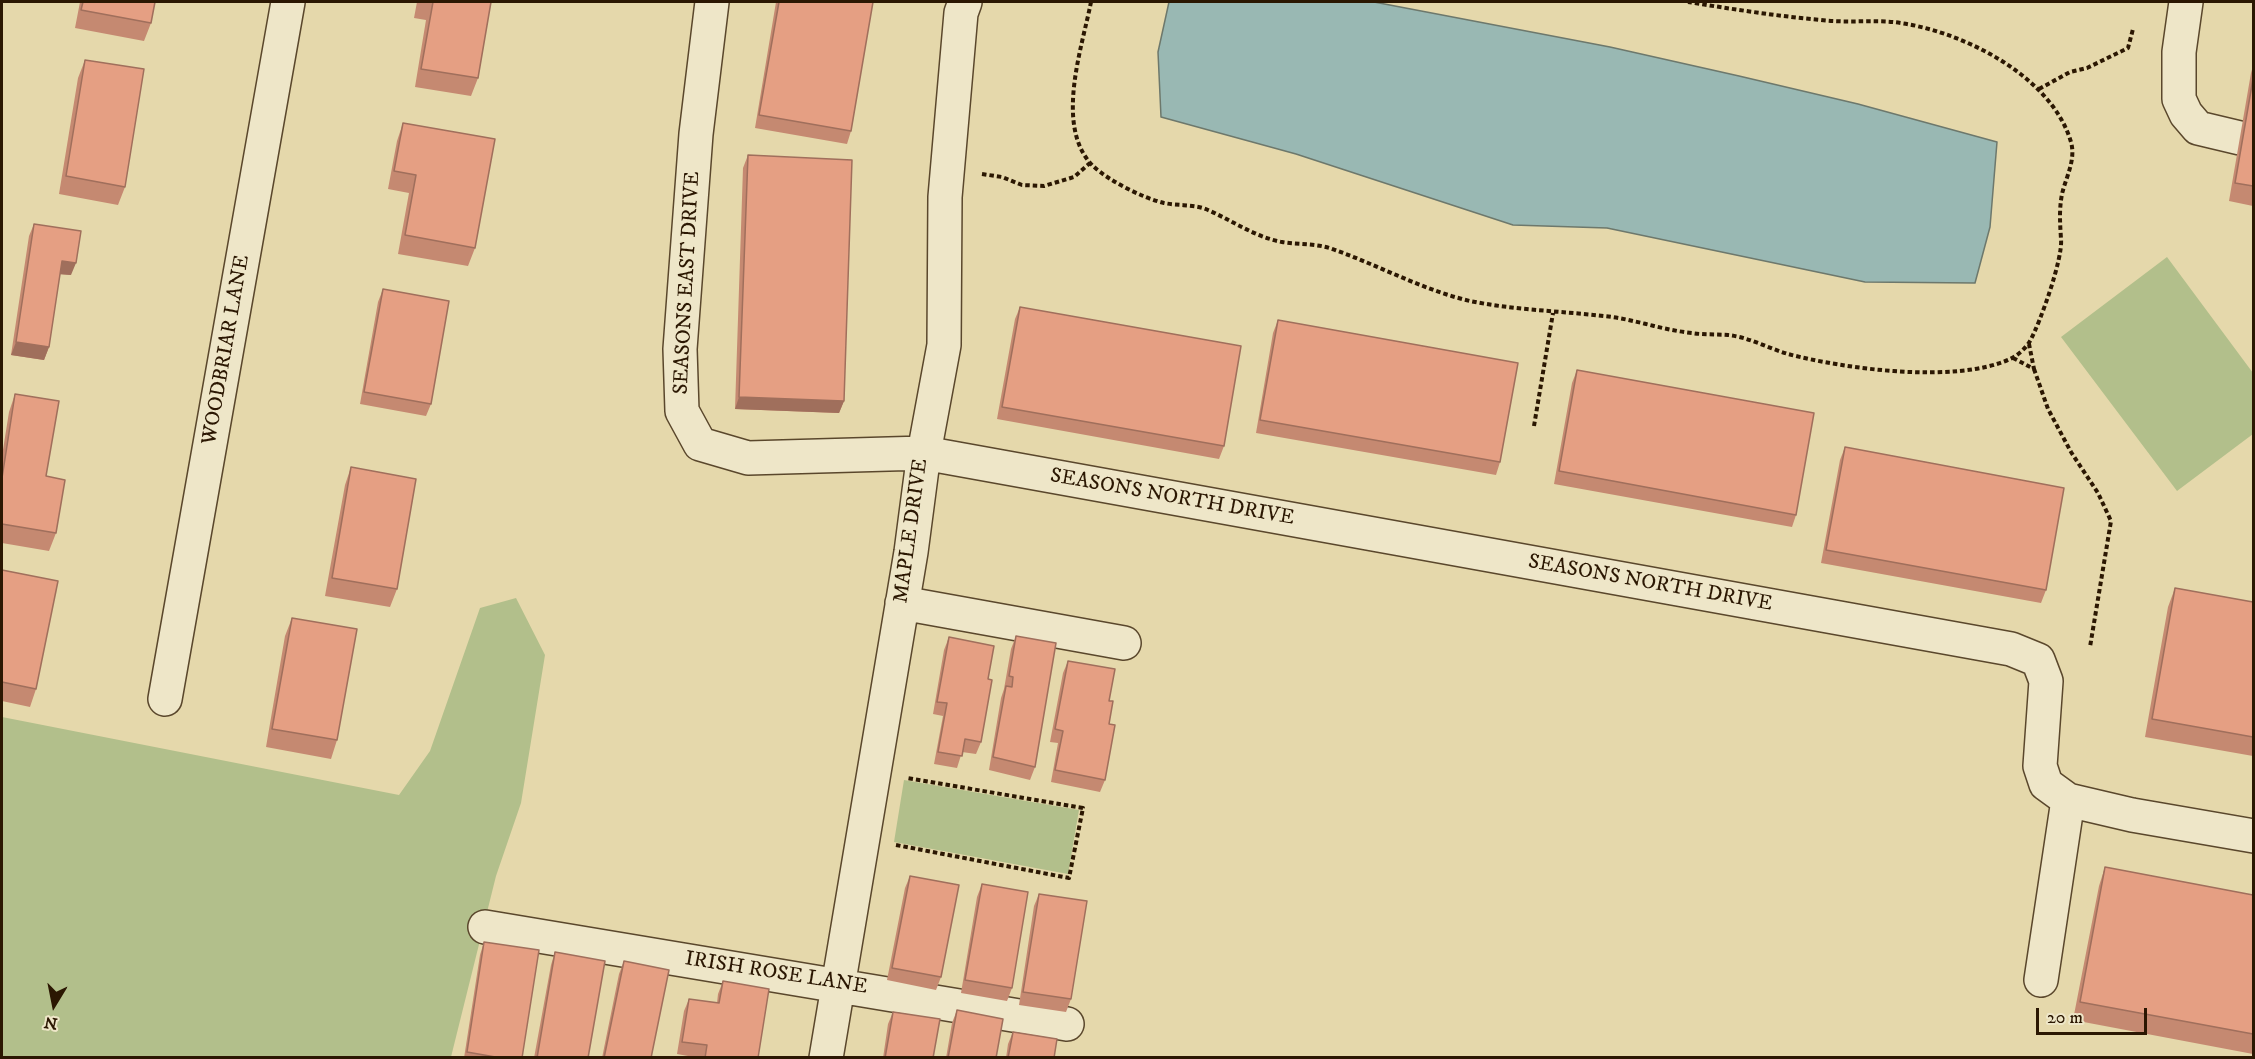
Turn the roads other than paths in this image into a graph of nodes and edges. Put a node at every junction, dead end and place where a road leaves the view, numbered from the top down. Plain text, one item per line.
1 (288, 2) edge
2 (712, 2) edge
3 (965, 2) edge
4 (2186, 2) edge
5 (2240, 138) dead end
6 (924, 453) junction
7 (902, 603) junction
8 (1124, 643) dead end
9 (165, 699) dead end
10 (2068, 800) junction
11 (2253, 836) edge
12 (485, 927) dead end
13 (2041, 980) dead end
14 (838, 985) junction
15 (1067, 1024) dead end
16 (826, 1058) edge

1 - 9 street, WOODBRIAR LANE
2 - 6 street, SEASONS EAST DRIVE
3 - 6 street, MAPLE DRIVE
4 - 5 street
6 - 7 street, MAPLE DRIVE
6 - 10 street, SEASONS NORTH DRIVE
7 - 8 street
7 - 14 street, MAPLE DRIVE
10 - 11 street, SEASONS NORTH DRIVE
10 - 13 street
12 - 14 street, IRISH ROSE LANE
14 - 15 street, IRISH ROSE LANE
14 - 16 street, MAPLE DRIVE

